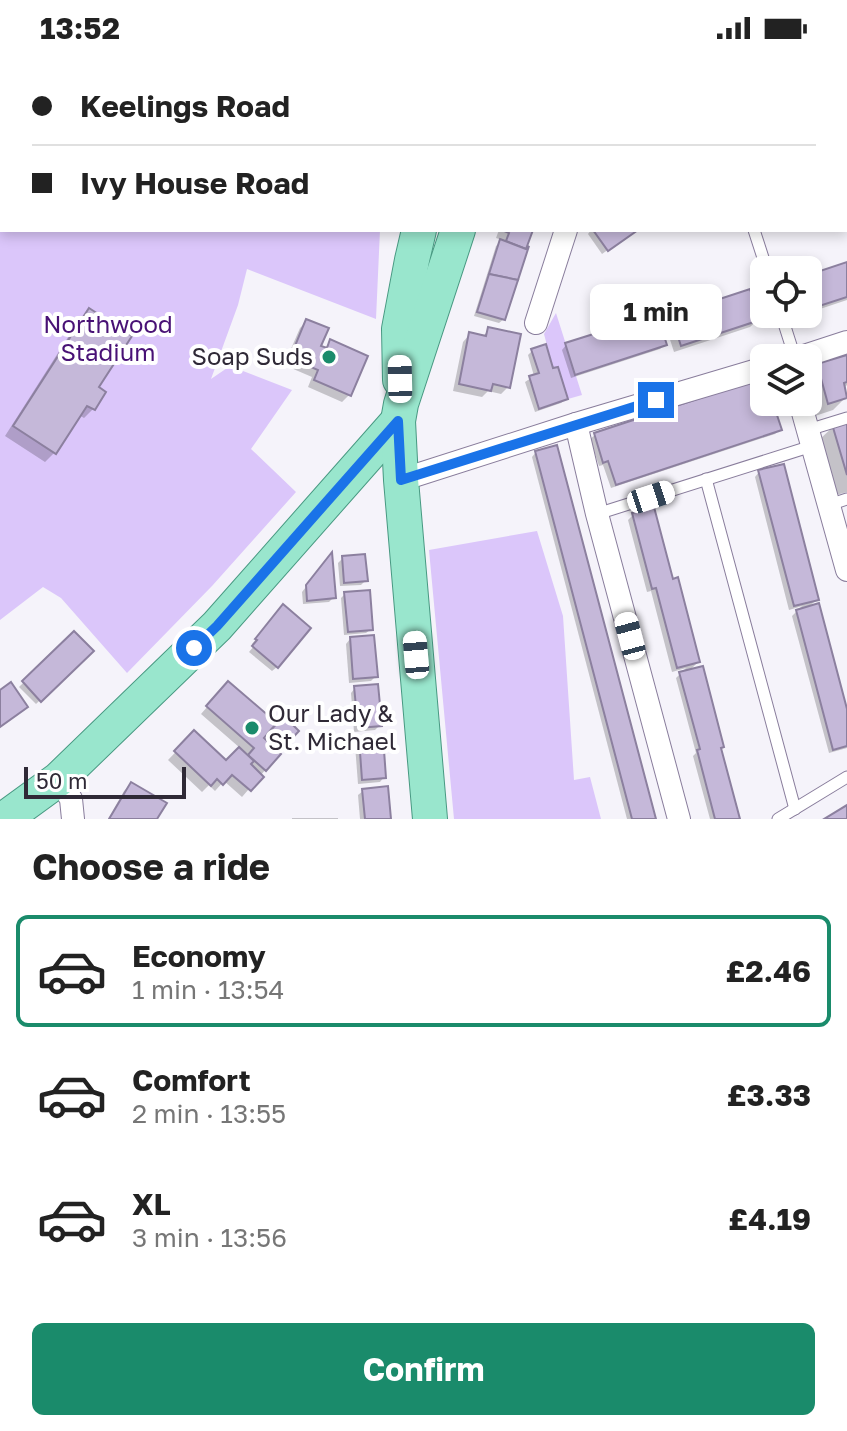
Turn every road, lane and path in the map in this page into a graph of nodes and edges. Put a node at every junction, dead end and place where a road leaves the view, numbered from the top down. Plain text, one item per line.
1 (419, 232) edge
2 (457, 232) edge
3 (565, 232) edge
4 (755, 232) edge
5 (762, 256) edge
6 (536, 323) dead end
7 (847, 342) edge
8 (822, 350) edge
9 (750, 372) edge
10 (400, 412) junction
11 (804, 416) edge
12 (847, 418) edge
13 (576, 424) junction
14 (810, 438) junction
15 (706, 479) junction
16 (401, 480) junction
17 (838, 502) edge
18 (597, 514) junction
19 (847, 570) edge
20 (847, 777) edge
21 (59, 779) junction
22 (795, 809) junction
23 (4, 819) edge
24 (73, 819) edge
25 (430, 819) edge
26 (679, 819) edge
27 (778, 819) edge

1 - 10 main road
2 - 10 main road
3 - 6 street
4 - 5 lane
7 - 8 street
9 - 13 street
10 - 16 main road
10 - 21 main road
11 - 14 street
12 - 14 lane
13 - 16 street
13 - 18 street
14 - 15 lane
14 - 17 street
15 - 18 lane
15 - 22 lane
16 - 25 main road
17 - 19 street
18 - 26 street
20 - 22 lane
21 - 23 main road
21 - 24 street
22 - 27 lane

